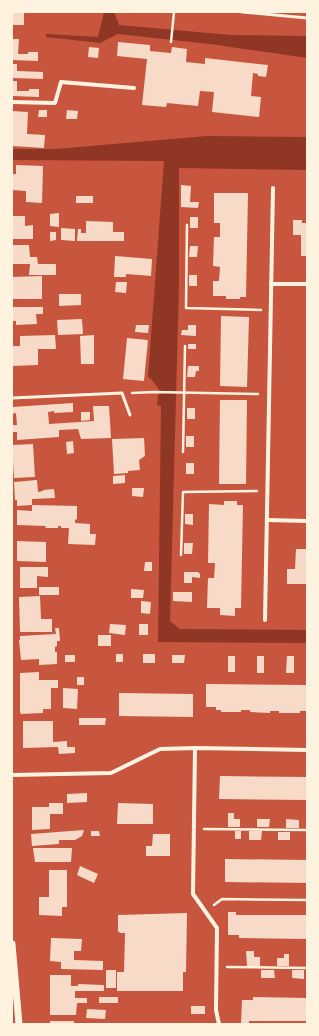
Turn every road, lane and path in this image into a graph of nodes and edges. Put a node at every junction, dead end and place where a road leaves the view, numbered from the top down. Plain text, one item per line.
1 (174, 12) edge
2 (242, 12) edge
3 (307, 18) edge
4 (171, 42) dead end
5 (134, 88) dead end
6 (12, 102) edge
7 (273, 188) dead end
8 (187, 225) dead end
9 (271, 284) junction
10 (307, 284) edge
11 (270, 310) junction
12 (185, 346) dead end
13 (183, 392) junction
14 (122, 393) junction
15 (269, 395) junction
16 (12, 398) edge
17 (130, 415) dead end
18 (183, 452) dead end
19 (267, 491) junction
20 (267, 520) junction
21 (307, 521) edge
22 (181, 555) dead end
23 (265, 620) dead end
24 (195, 748) junction
25 (307, 750) edge
26 (12, 775) edge
27 (194, 829) junction
28 (307, 830) edge
29 (307, 900) edge
30 (206, 911) junction
31 (12, 944) edge
32 (217, 967) junction
33 (307, 968) edge
34 (19, 1024) edge
35 (219, 1024) edge

1 - 4 path
2 - 3 lane
5 - 6 street
7 - 9 street
8 - 11 path
9 - 10 street
9 - 11 street
11 - 15 street
12 - 13 path
13 - 14 path
13 - 15 path
13 - 18 path
14 - 16 lane
14 - 17 lane
15 - 19 street
19 - 20 street
19 - 22 path
20 - 21 street
20 - 23 street
24 - 25 street
24 - 26 street
24 - 27 street
27 - 28 path
27 - 30 street
29 - 30 path
30 - 32 street
31 - 34 street
32 - 33 path
32 - 35 street

